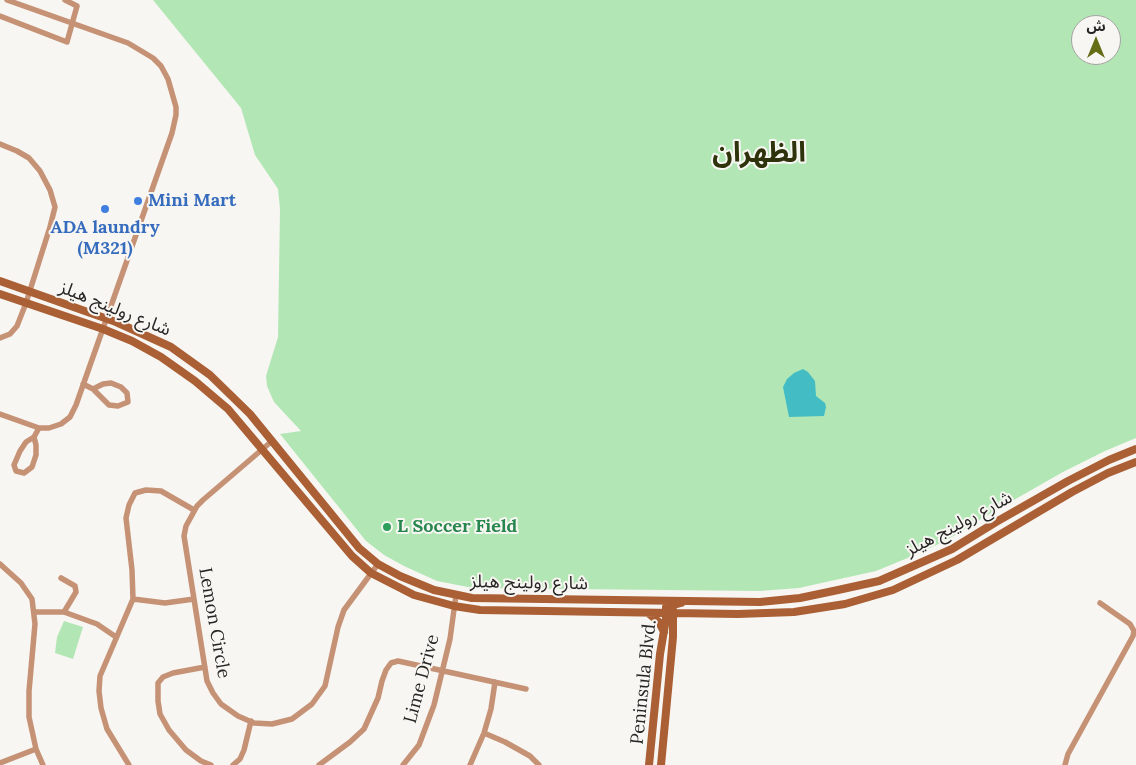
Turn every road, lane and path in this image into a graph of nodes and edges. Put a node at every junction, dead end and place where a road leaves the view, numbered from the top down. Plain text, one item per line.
1 (7, 0) edge
2 (66, 0) edge
3 (0, 16) edge
4 (73, 24) junction
5 (0, 144) edge
6 (0, 281) edge
7 (30, 292) junction
8 (0, 294) edge
9 (26, 303) junction
10 (106, 319) junction
11 (103, 329) junction
12 (0, 338) edge
13 (84, 384) junction
14 (93, 389) junction
15 (0, 414) edge
16 (39, 428) junction
17 (34, 437) junction
18 (272, 441) junction
19 (262, 449) junction
20 (1136, 449) edge
21 (1136, 462) edge
22 (194, 510) junction
23 (0, 564) edge
24 (378, 564) junction
25 (371, 573) junction
26 (61, 578) dead end
27 (456, 595) junction
28 (133, 599) junction
29 (194, 599) junction
30 (564, 599) junction
31 (661, 600) junction
32 (690, 601) junction
33 (1100, 603) dead end
34 (454, 606) junction
35 (563, 611) junction
36 (668, 611) junction
37 (34, 612) junction
38 (64, 612) junction
39 (648, 612) junction
40 (688, 613) junction
41 (673, 631) junction
42 (664, 632) junction
43 (116, 637) junction
44 (205, 667) junction
45 (443, 670) junction
46 (495, 682) junction
47 (526, 689) dead end
48 (252, 723) junction
49 (484, 733) junction
50 (36, 749) junction
51 (0, 763) edge
52 (43, 765) edge
53 (130, 765) edge
54 (211, 765) edge
55 (233, 765) edge
56 (319, 765) edge
57 (403, 765) edge
58 (470, 765) edge
59 (539, 765) edge
60 (650, 765) edge
61 (661, 765) edge
62 (1065, 765) edge

1 - 4 street
2 - 4 street
3 - 4 street
4 - 10 street
5 - 7 street
6 - 7 main road, شارع رولينج هيلز
7 - 9 street
7 - 10 main road, شارع رولينج هيلز
8 - 9 main road, شارع رولينج هيلز
9 - 11 main road, شارع رولينج هيلز
9 - 12 street
10 - 11 street
10 - 18 main road, شارع رولينج هيلز
11 - 13 street
11 - 19 main road, شارع رولينج هيلز
13 - 14 street
13 - 16 street
14 - 14 street
15 - 16 street
16 - 17 street
17 - 17 street
18 - 19 street, Lemon Circle
18 - 24 main road, شارع رولينج هيلز
19 - 22 street, Lemon Circle
19 - 25 main road, شارع رولينج هيلز
20 - 32 main road, شارع رولينج هيلز
21 - 40 main road, شارع رولينج هيلز
22 - 28 street
22 - 29 street, Lemon Circle
23 - 37 street
24 - 25 street, Lemon Circle
24 - 27 main road, شارع رولينج هيلز
25 - 34 main road, شارع رولينج هيلز
25 - 48 street, Lemon Circle
26 - 38 street
27 - 30 main road, شارع رولينج هيلز
27 - 34 street, Lime Drive
28 - 29 street
28 - 43 street
29 - 44 street, Lemon Circle
30 - 31 main road, شارع رولينج هيلز
30 - 35 main road
31 - 32 main road, شارع رولينج هيلز
31 - 36 main road, Peninsula Blvd.
32 - 36 main road, Peninsula Blvd.
33 - 62 street
34 - 35 main road, شارع رولينج هيلز
34 - 45 street, Lime Drive
35 - 39 main road, شارع رولينج هيلز
36 - 39 main road, شارع رولينج هيلز
36 - 40 main road, شارع رولينج هيلز
36 - 41 main road, Peninsula Blvd.
36 - 42 main road, Peninsula Blvd.
37 - 38 street
37 - 50 street
38 - 43 street
39 - 42 main road
40 - 41 main road
41 - 61 main road, Peninsula Blvd.
42 - 60 main road, Peninsula Blvd.
43 - 53 street
44 - 48 street, Lemon Circle
44 - 54 street
45 - 46 street
45 - 56 street
45 - 57 street, Lime Drive
46 - 47 street
46 - 49 street
48 - 55 street
49 - 58 street
49 - 59 street
50 - 51 street
50 - 52 street

